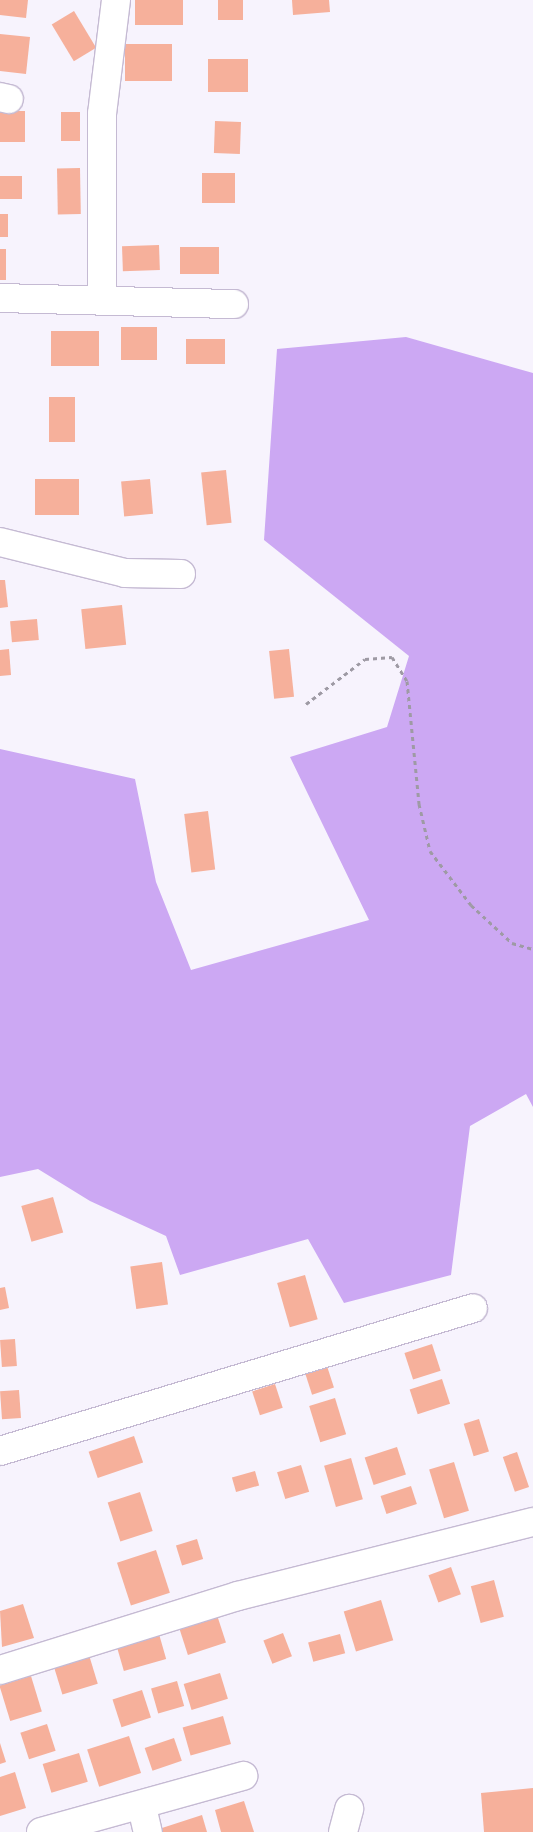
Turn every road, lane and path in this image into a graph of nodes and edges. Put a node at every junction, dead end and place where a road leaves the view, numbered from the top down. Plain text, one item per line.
1 (116, 0) edge
2 (0, 298) edge
3 (102, 299) junction
4 (234, 304) dead end
5 (0, 542) edge
6 (181, 574) dead end
7 (306, 704) dead end
8 (533, 949) edge
9 (473, 1308) dead end
10 (0, 1450) edge
11 (533, 1522) edge
12 (0, 1670) edge
13 (243, 1776) dead end
14 (145, 1820) edge
15 (41, 1832) edge

1 - 3 street
2 - 3 street
3 - 4 street
5 - 6 street
7 - 8 path
9 - 10 street
11 - 12 street
13 - 14 street
14 - 15 street

